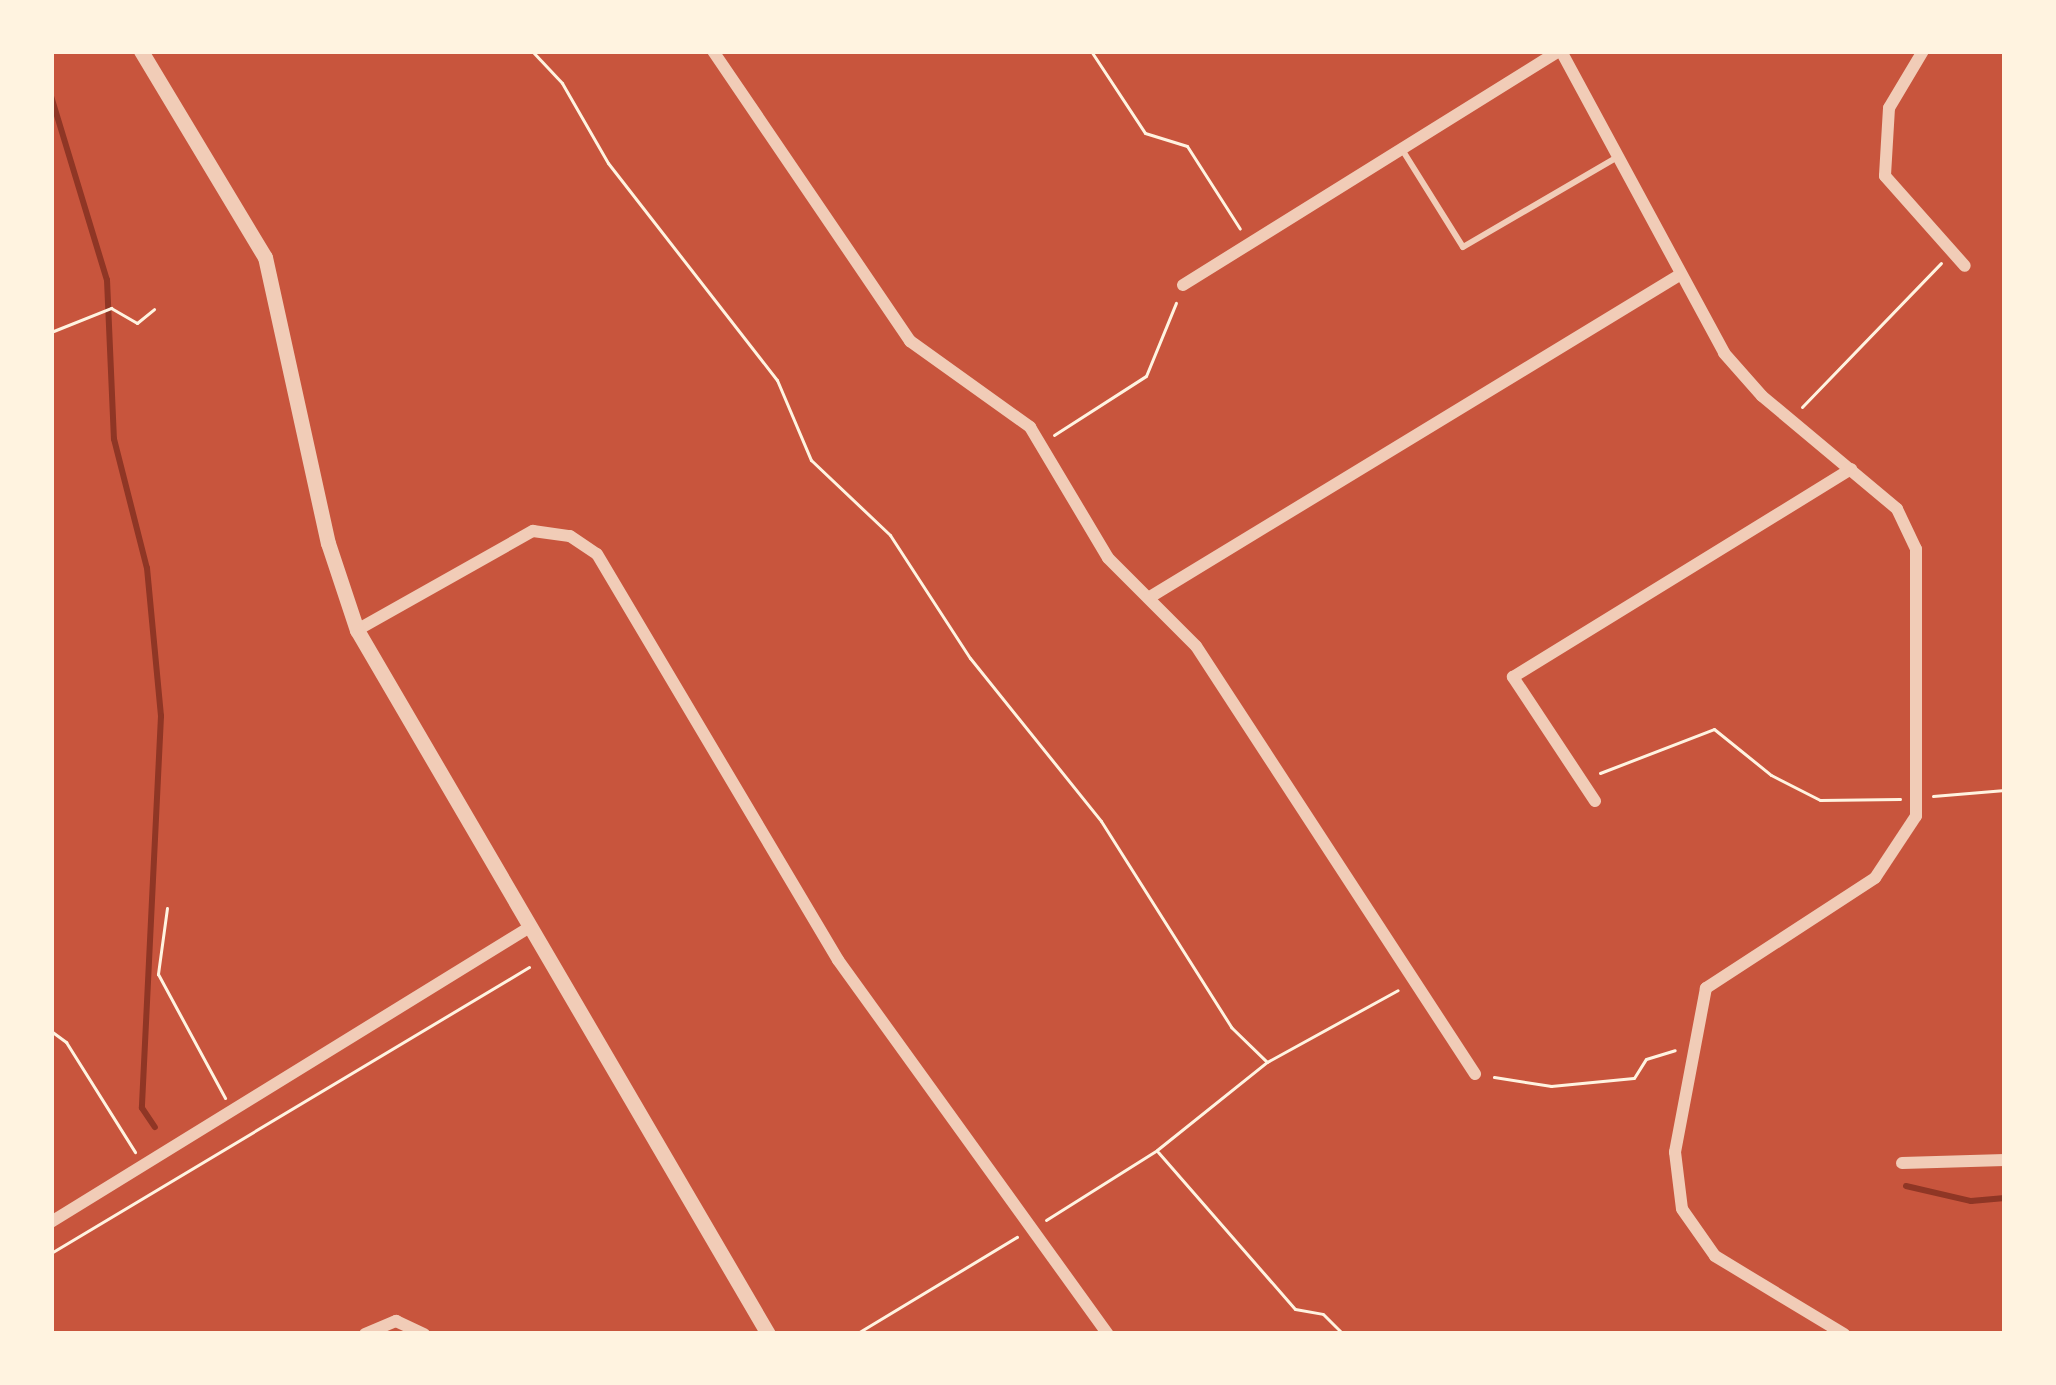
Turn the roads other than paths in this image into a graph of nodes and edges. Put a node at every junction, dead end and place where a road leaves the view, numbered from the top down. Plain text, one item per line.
1 (141, 51) edge
2 (712, 51) edge
3 (1560, 51) edge
4 (1923, 51) edge
5 (1401, 148) junction
6 (1616, 158) junction
7 (1965, 266) dead end
8 (1678, 276) junction
9 (1184, 285) road end
10 (1851, 469) junction
11 (1150, 597) junction
12 (357, 630) junction
13 (1595, 801) dead end
14 (530, 927) junction
15 (1474, 1074) road end
16 (2005, 1160) edge
17 (1902, 1162) dead end
18 (51, 1222) edge
19 (364, 1334) edge
20 (424, 1334) edge
21 (768, 1334) edge
22 (1108, 1334) edge
23 (1844, 1334) edge

1 - 12 street
2 - 11 street
3 - 5 street
3 - 6 street
4 - 7 street
5 - 6 lane
5 - 9 street
6 - 8 street
8 - 10 street
8 - 11 street
10 - 13 street
10 - 23 street
11 - 15 street
12 - 14 street
12 - 22 street
14 - 18 street
14 - 21 street
16 - 17 street
19 - 20 street

